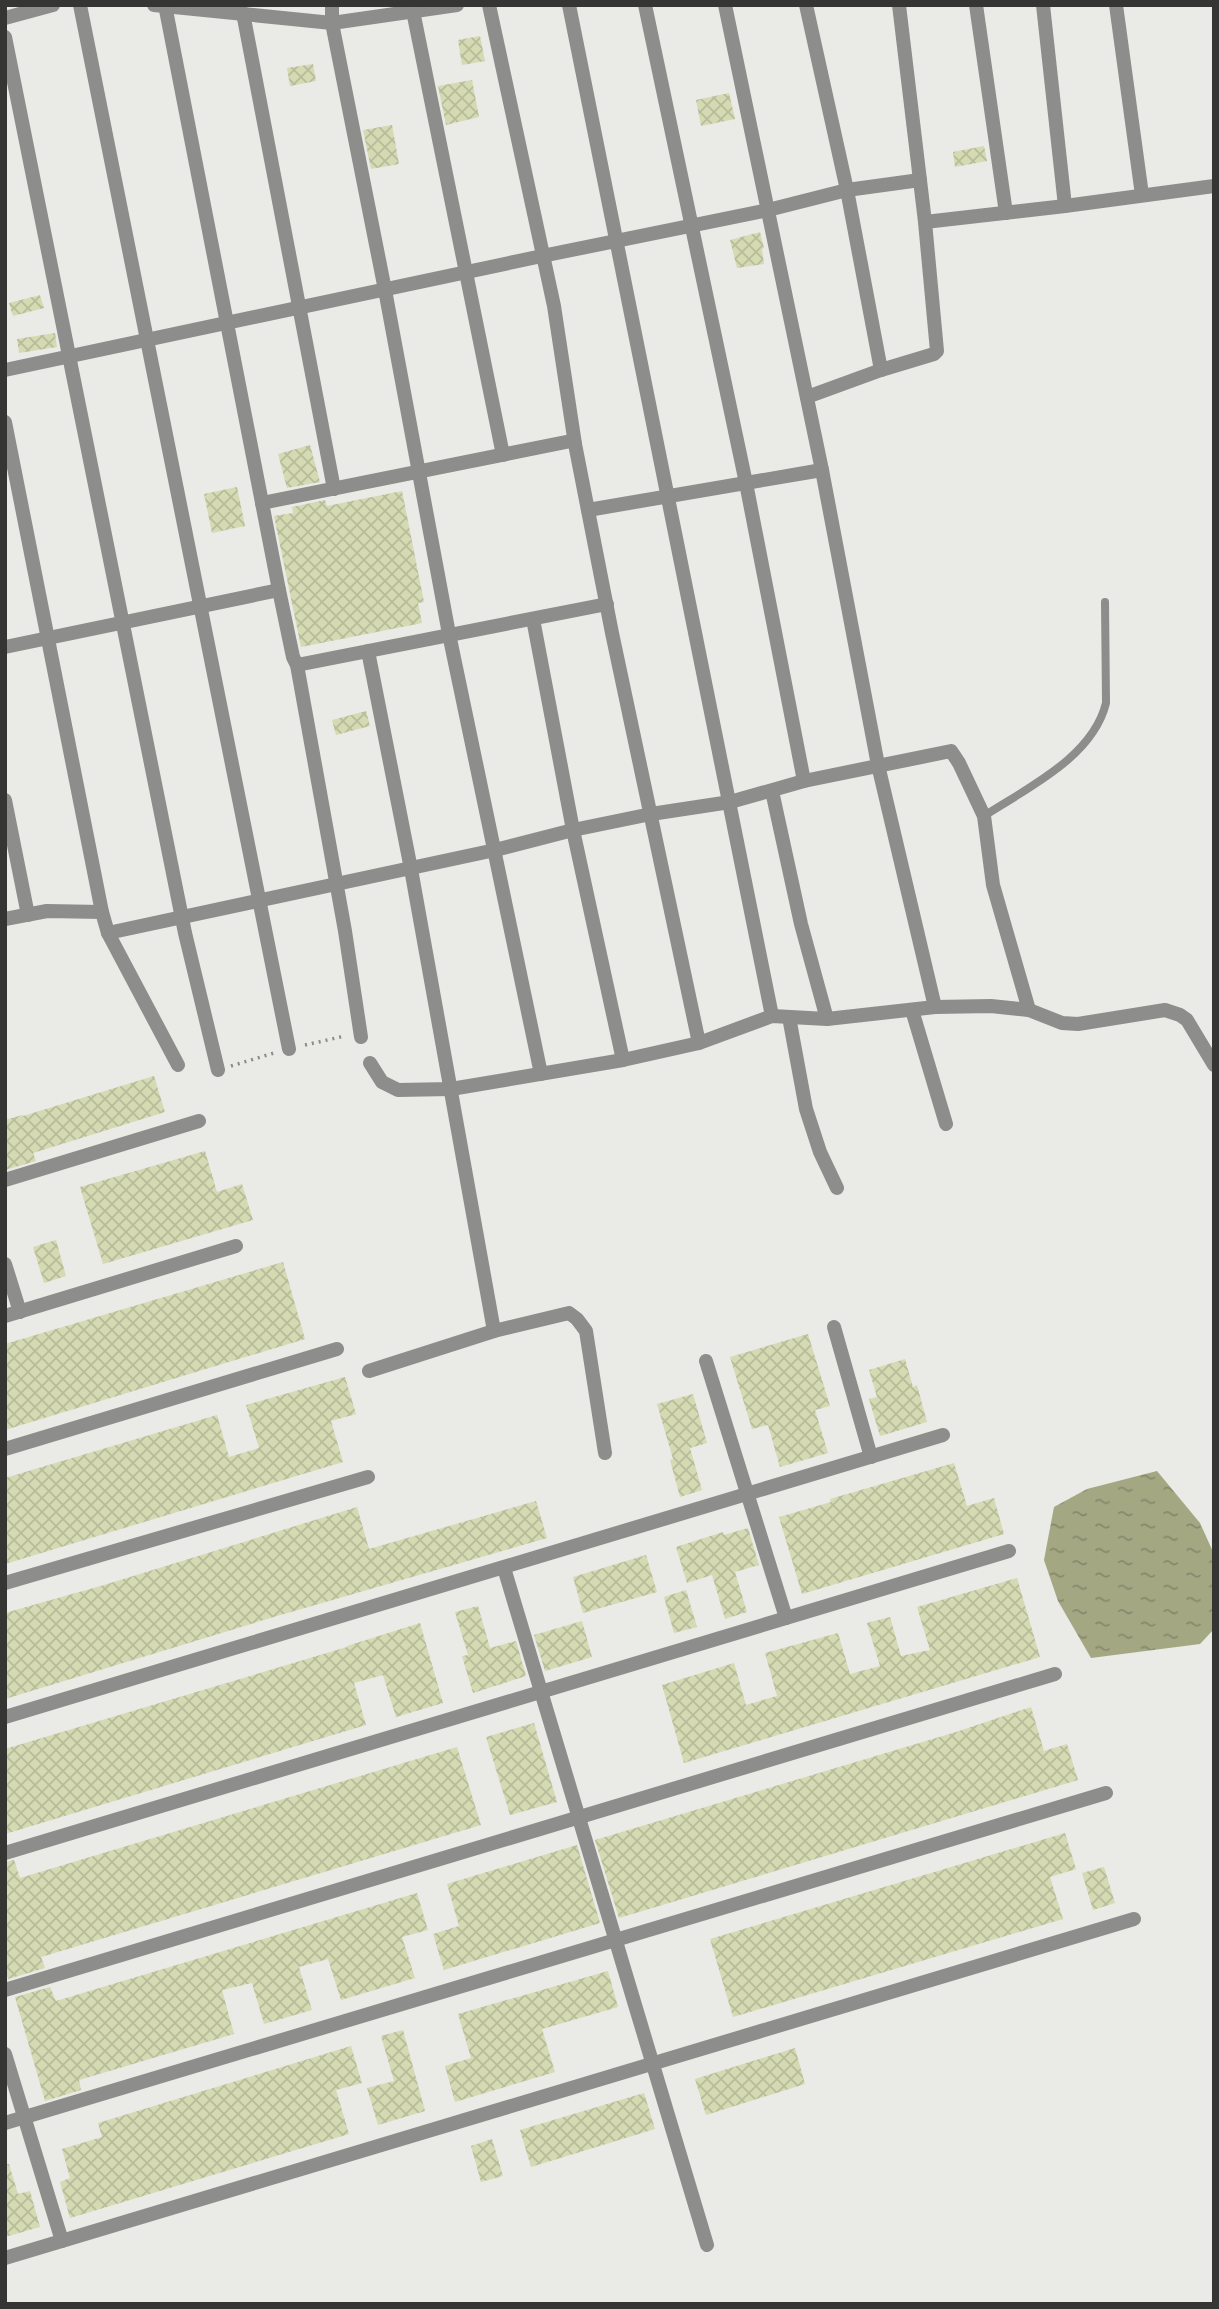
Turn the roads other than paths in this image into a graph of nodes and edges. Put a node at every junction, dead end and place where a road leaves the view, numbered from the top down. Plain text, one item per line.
1 (53, 5) edge
2 (80, 5) edge
3 (332, 5) edge
4 (457, 5) edge
5 (489, 5) edge
6 (569, 5) edge
7 (645, 5) edge
8 (725, 5) edge
9 (806, 5) edge
10 (899, 5) edge
11 (976, 5) edge
12 (1043, 5) edge
13 (1116, 5) edge
14 (161, 6) edge
15 (413, 11) junction
16 (243, 13) junction
17 (5, 18) edge
18 (332, 23) junction
19 (5, 37) edge
20 (920, 180) junction
21 (1214, 186) edge
22 (847, 190) junction
23 (1142, 195) junction
24 (1065, 206) junction
25 (768, 210) junction
26 (1006, 213) junction
27 (925, 222) junction
28 (691, 225) junction
29 (615, 241) junction
30 (542, 256) junction
31 (466, 273) junction
32 (385, 290) junction
33 (300, 308) junction
34 (226, 323) junction
35 (147, 341) junction
36 (70, 356) junction
37 (5, 370) edge
38 (881, 370) junction
39 (807, 397) junction
40 (5, 422) edge
41 (575, 444) junction
42 (503, 455) junction
43 (822, 470) junction
44 (418, 472) junction
45 (746, 483) junction
46 (334, 489) junction
47 (667, 497) junction
48 (262, 503) junction
49 (588, 510) junction
50 (279, 590) junction
51 (1105, 602) dead end
52 (607, 604) junction
53 (200, 606) junction
54 (533, 619) junction
55 (123, 622) junction
56 (449, 634) junction
57 (49, 637) junction
58 (5, 647) edge
59 (368, 651) junction
60 (297, 665) junction
61 (878, 765) junction
62 (804, 781) junction
63 (772, 791) junction
64 (5, 800) edge
65 (730, 802) junction
66 (651, 814) junction
67 (984, 816) junction
68 (573, 830) junction
69 (495, 850) junction
70 (411, 869) junction
71 (336, 884) junction
72 (258, 901) junction
73 (102, 912) junction
74 (28, 915) junction
75 (181, 916) junction
76 (5, 919) edge
77 (108, 933) junction
78 (935, 1007) junction
79 (912, 1010) junction
80 (1029, 1010) junction
81 (772, 1016) junction
82 (789, 1017) junction
83 (827, 1019) junction
84 (361, 1037) dead end
85 (699, 1043) junction
86 (289, 1049) dead end
87 (623, 1060) junction
88 (370, 1063) dead end
89 (178, 1065) dead end
90 (1214, 1065) edge
91 (218, 1070) dead end
92 (541, 1074) junction
93 (451, 1089) junction
94 (199, 1121) dead end
95 (946, 1124) dead end
96 (5, 1180) edge
97 (837, 1188) dead end
98 (236, 1247) dead end
99 (5, 1264) edge
100 (12, 1314) edge
101 (834, 1327) dead end
102 (494, 1331) junction
103 (337, 1349) dead end
104 (706, 1361) dead end
105 (369, 1371) dead end
106 (943, 1435) dead end
107 (5, 1449) edge
108 (605, 1453) dead end
109 (871, 1457) junction
110 (368, 1477) dead end
111 (747, 1494) junction
112 (1009, 1551) dead end
113 (504, 1568) junction
114 (5, 1583) edge
115 (786, 1618) junction
116 (1055, 1674) dead end
117 (540, 1692) junction
118 (5, 1717) edge
119 (1106, 1793) dead end
120 (578, 1817) junction
121 (5, 1853) edge
122 (1134, 1919) dead end
123 (615, 1940) junction
124 (5, 1990) edge
125 (5, 2054) edge
126 (652, 2064) junction
127 (24, 2117) junction
128 (5, 2123) edge
129 (62, 2241) junction
130 (707, 2245) dead end
131 (5, 2258) edge

1 - 17 street
2 - 35 street
3 - 18 street
4 - 15 street
5 - 30 street
6 - 29 street
7 - 28 street
8 - 25 street
9 - 22 street
10 - 20 street
11 - 26 street
12 - 24 street
13 - 23 street
14 - 16 street
14 - 34 street
15 - 18 street
15 - 31 street
16 - 18 street
16 - 33 street
18 - 32 street
19 - 36 street
20 - 22 street
20 - 27 street
21 - 23 street
22 - 25 street
22 - 38 street
23 - 24 street
24 - 26 street
25 - 28 street
25 - 39 street
26 - 27 street
27 - 38 street
28 - 29 street
28 - 45 street
29 - 30 street
29 - 47 street
30 - 31 street
30 - 41 street
31 - 32 street
31 - 42 street
32 - 33 street
32 - 44 street
33 - 34 street
33 - 46 street
34 - 35 street
34 - 48 street
35 - 36 street
35 - 53 street
36 - 37 street
36 - 55 street
38 - 39 street
39 - 43 street
40 - 57 street
41 - 42 street
41 - 49 street
42 - 44 street
43 - 45 street
43 - 61 street
44 - 46 street
44 - 56 street
45 - 47 street
45 - 62 street
46 - 48 street
47 - 49 street
47 - 65 street
48 - 50 street
49 - 52 street
50 - 53 street
50 - 60 street
51 - 67 lane
52 - 54 street
52 - 66 street
53 - 55 street
53 - 72 street
54 - 56 street
54 - 68 street
55 - 57 street
55 - 75 street
56 - 59 street
56 - 69 street
57 - 58 street
57 - 73 street
59 - 60 street
59 - 70 street
60 - 71 street
61 - 62 street
61 - 67 street
61 - 78 street
62 - 63 street
63 - 65 street
63 - 83 street
64 - 74 street
65 - 66 street
65 - 81 street
66 - 68 street
66 - 85 street
67 - 80 street
68 - 69 street
68 - 87 street
69 - 70 street
69 - 92 street
70 - 71 street
70 - 93 street
71 - 72 street
71 - 84 street
72 - 75 street
72 - 86 street
73 - 74 street
73 - 77 street
74 - 76 street
75 - 77 street
75 - 91 street
77 - 89 street
78 - 79 street
78 - 80 street
79 - 83 street
79 - 95 street
80 - 90 street
81 - 82 street
81 - 85 street
82 - 83 street
82 - 97 street
85 - 87 street
87 - 92 street
88 - 93 street
92 - 93 street
93 - 102 street
94 - 96 street
98 - 100 street
99 - 100 street
101 - 109 street
102 - 105 street
102 - 108 street
103 - 107 street
104 - 111 street
106 - 109 street
109 - 111 street
110 - 114 street
111 - 113 street
111 - 115 street
112 - 115 street
113 - 117 street
113 - 118 street
115 - 117 street
116 - 120 street
117 - 120 street
117 - 121 street
119 - 123 street
120 - 123 street
120 - 124 street
122 - 126 street
123 - 126 street
123 - 127 street
125 - 127 street
126 - 129 street
126 - 130 street
127 - 128 street
127 - 129 street
129 - 131 street

